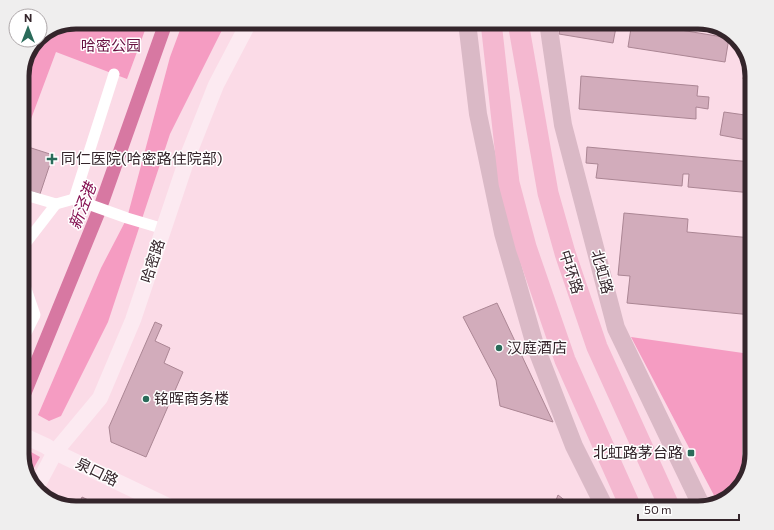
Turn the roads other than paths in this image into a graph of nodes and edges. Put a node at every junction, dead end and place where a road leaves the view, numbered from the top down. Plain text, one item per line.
1 (245, 29) edge
2 (468, 29) edge
3 (492, 29) edge
4 (519, 29) edge
5 (531, 29) edge
6 (549, 29) edge
7 (114, 74) dead end
8 (548, 194) junction
9 (29, 196) edge
10 (74, 199) junction
11 (56, 204) junction
12 (164, 228) junction
13 (29, 239) edge
14 (29, 298) edge
15 (29, 327) edge
16 (29, 438) edge
17 (51, 449) junction
18 (38, 482) edge
19 (158, 501) edge
20 (602, 501) edge
21 (628, 501) edge
22 (667, 501) edge
23 (699, 501) edge

1 - 12 street, 哈密路
2 - 20 main road
3 - 21 highway
4 - 8 highway, 中环路
5 - 8 highway
6 - 23 main road, 北虹路
7 - 10 street
8 - 22 highway, 中环路
9 - 11 street
10 - 11 street
10 - 12 street
11 - 13 street
12 - 17 street, 哈密路
14 - 15 street
16 - 17 street, 泉口路
17 - 18 street, 哈密路
17 - 19 street, 泉口路

